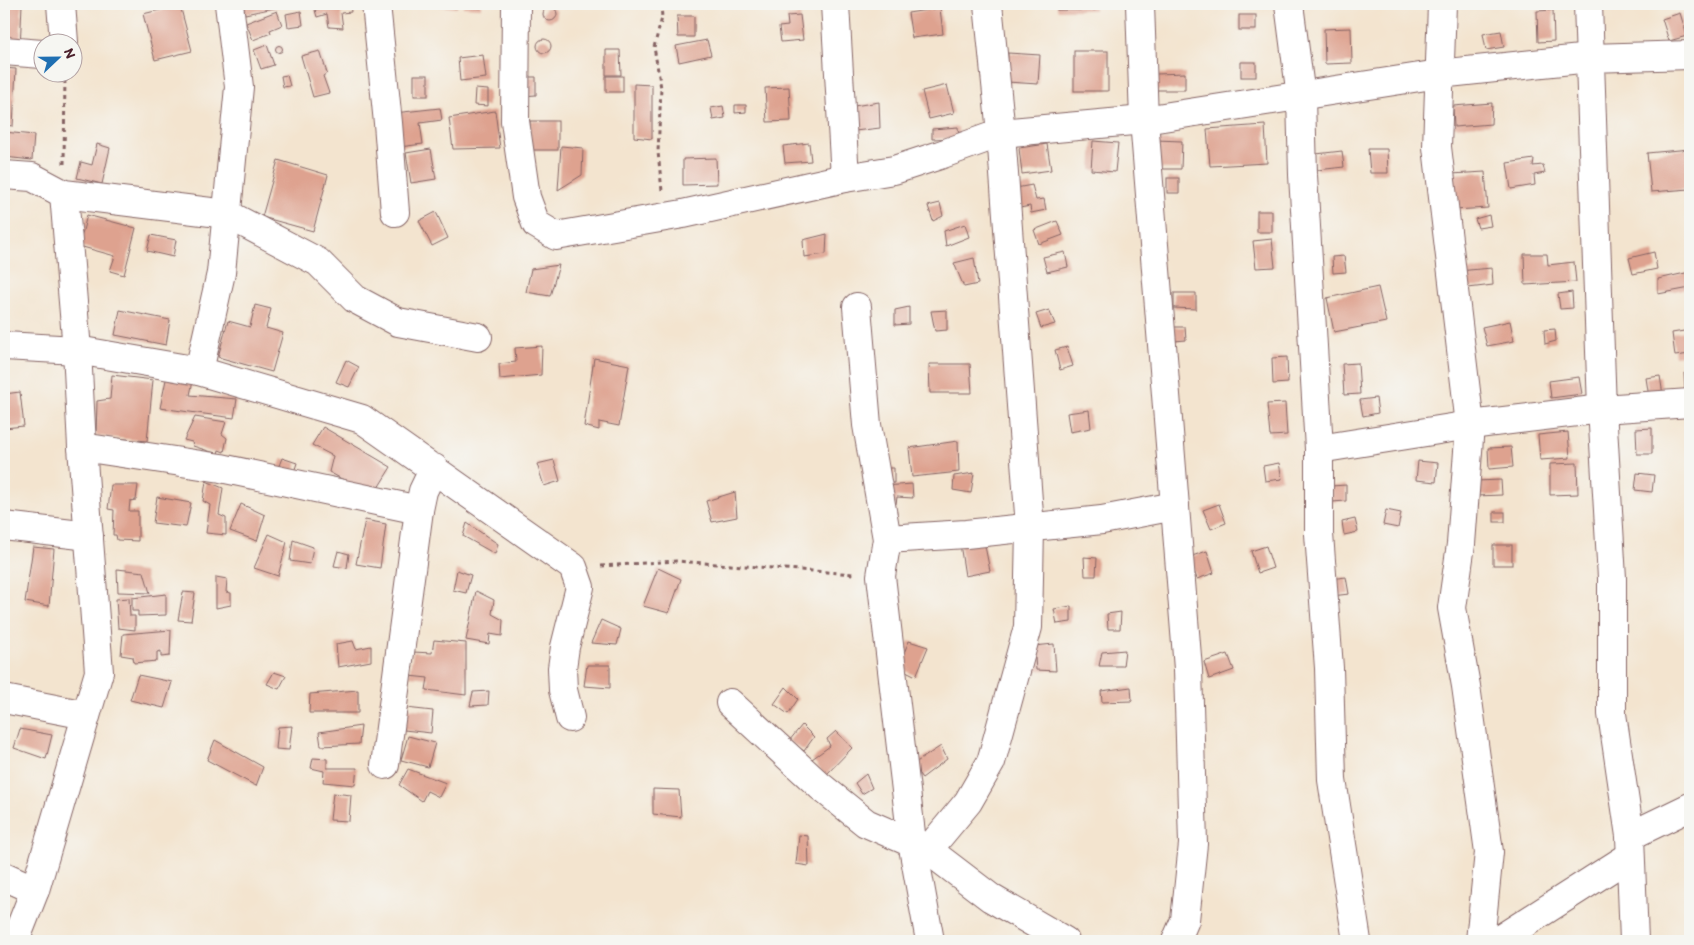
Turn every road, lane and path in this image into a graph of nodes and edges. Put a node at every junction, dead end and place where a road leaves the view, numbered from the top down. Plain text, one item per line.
1 (61, 4) edge
2 (229, 4) edge
3 (376, 4) edge
4 (516, 4) edge
5 (661, 4) edge
6 (835, 4) edge
7 (988, 4) edge
8 (1140, 4) edge
9 (1289, 4) edge
10 (1442, 4) edge
11 (1588, 4) edge
12 (63, 32) edge
13 (4, 51) edge
14 (32, 53) edge
15 (1690, 55) edge
16 (1590, 58) junction
17 (1439, 74) junction
18 (65, 82) edge
19 (1301, 97) junction
20 (1144, 120) junction
21 (1001, 133) junction
22 (4, 175) edge
23 (845, 178) junction
24 (64, 194) junction
25 (395, 212) dead end
26 (227, 214) junction
27 (665, 216) junction
28 (857, 307) dead end
29 (478, 337) dead end
30 (4, 346) edge
31 (77, 350) junction
32 (199, 371) junction
33 (1690, 403) edge
34 (1602, 409) junction
35 (1470, 425) junction
36 (82, 447) junction
37 (1319, 449) junction
38 (434, 468) junction
39 (1175, 506) junction
40 (419, 510) junction
41 (4, 526) edge
42 (1030, 528) junction
43 (89, 536) junction
44 (887, 539) junction
45 (573, 567) junction
46 (881, 576) junction
47 (4, 699) edge
48 (730, 703) dead end
49 (86, 715) junction
50 (570, 718) dead end
51 (385, 765) dead end
52 (1690, 807) edge
53 (920, 846) junction
54 (1630, 846) junction
55 (4, 876) edge
56 (35, 890) junction
57 (14, 941) edge
58 (930, 941) edge
59 (1065, 941) edge
60 (1176, 941) edge
61 (1357, 941) edge
62 (1480, 941) edge
63 (1497, 941) edge
64 (1634, 941) edge

1 - 12 street
2 - 26 street
3 - 25 street
4 - 27 street
5 - 27 path
6 - 23 street
7 - 21 street
8 - 20 street
9 - 19 street
10 - 17 street
11 - 16 street
13 - 14 street
15 - 16 street
16 - 17 street
16 - 34 street
17 - 19 street
17 - 35 street
18 - 24 path
19 - 20 street
19 - 37 street
20 - 21 street
20 - 39 street
21 - 23 street
21 - 42 street
22 - 24 street
23 - 27 street
24 - 26 street
24 - 31 street
26 - 29 street
26 - 32 street
28 - 44 street
30 - 31 street
31 - 32 street
31 - 36 street
32 - 38 street
33 - 34 street
34 - 35 street
34 - 54 street
35 - 37 street
35 - 62 street
36 - 40 street
36 - 43 street
37 - 61 street
38 - 40 street
38 - 45 street
39 - 42 street
39 - 60 street
40 - 51 street
41 - 43 street
42 - 44 street
42 - 53 street
43 - 49 street
44 - 46 street
45 - 46 path
45 - 50 street
46 - 53 street
47 - 49 street
48 - 53 street
49 - 56 street
52 - 54 street
53 - 58 street
53 - 59 street
54 - 63 street
54 - 64 street
55 - 56 street
56 - 57 street

